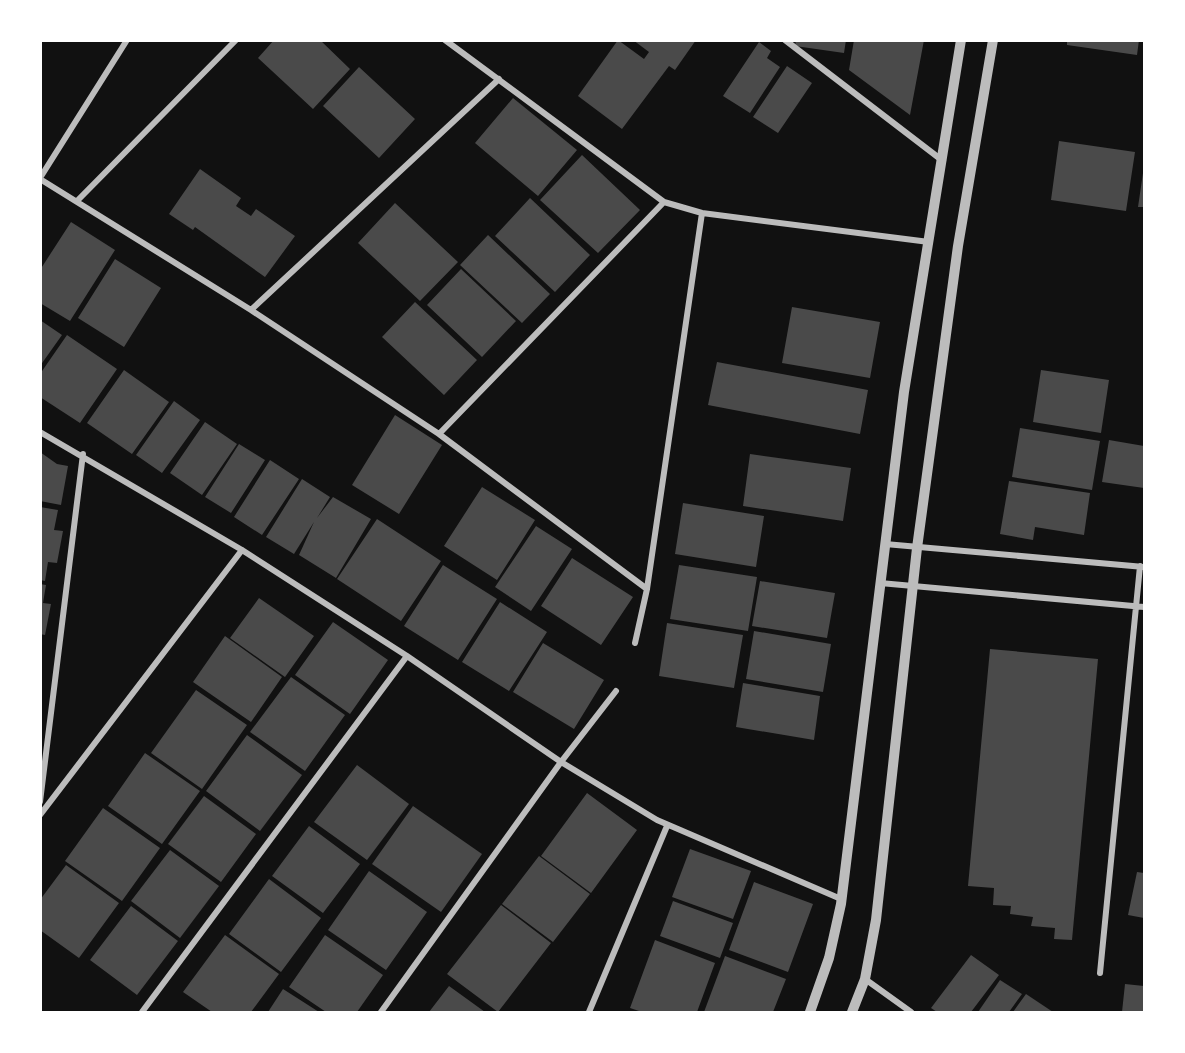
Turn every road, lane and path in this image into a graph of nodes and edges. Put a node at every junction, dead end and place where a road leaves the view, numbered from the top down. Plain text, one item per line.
1 (127, 40) edge
2 (236, 40) edge
3 (446, 40) edge
4 (785, 40) edge
5 (961, 40) edge
6 (993, 40) edge
7 (499, 79) junction
8 (943, 161) junction
9 (40, 179) edge
10 (78, 200) junction
11 (664, 202) junction
12 (702, 213) junction
13 (929, 242) junction
14 (251, 310) junction
15 (40, 432) edge
16 (439, 434) junction
17 (82, 454) junction
18 (885, 544) junction
19 (917, 548) junction
20 (242, 550) junction
21 (1142, 566) edge
22 (880, 583) junction
23 (913, 586) junction
24 (647, 589) junction
25 (1136, 606) junction
26 (1144, 607) edge
27 (635, 644) dead end
28 (407, 656) junction
29 (616, 691) dead end
30 (561, 762) junction
31 (40, 802) edge
32 (40, 815) edge
33 (667, 826) junction
34 (841, 899) junction
35 (1100, 973) dead end
36 (865, 979) junction
37 (142, 1012) edge
38 (381, 1012) edge
39 (590, 1012) edge
40 (810, 1012) edge
41 (852, 1012) edge
42 (911, 1012) edge

1 - 9 street
2 - 10 street
3 - 7 street
4 - 8 street
5 - 8 street
6 - 19 street
7 - 11 street
7 - 14 street
8 - 13 street
9 - 10 street
10 - 14 street
11 - 12 street
11 - 16 street
12 - 13 street
12 - 24 street
13 - 18 street
14 - 16 street
15 - 17 street
16 - 24 street
17 - 20 street
17 - 31 street
18 - 19 street
18 - 22 street
19 - 21 street
19 - 23 street
20 - 28 street
20 - 32 street
21 - 25 street
22 - 23 street
22 - 34 street
23 - 25 street
23 - 36 street
24 - 27 street
25 - 26 street
25 - 35 street
28 - 30 street
28 - 37 street
29 - 30 street
30 - 33 street
30 - 38 street
33 - 34 street
33 - 39 street
34 - 40 street
36 - 41 street
36 - 42 street

